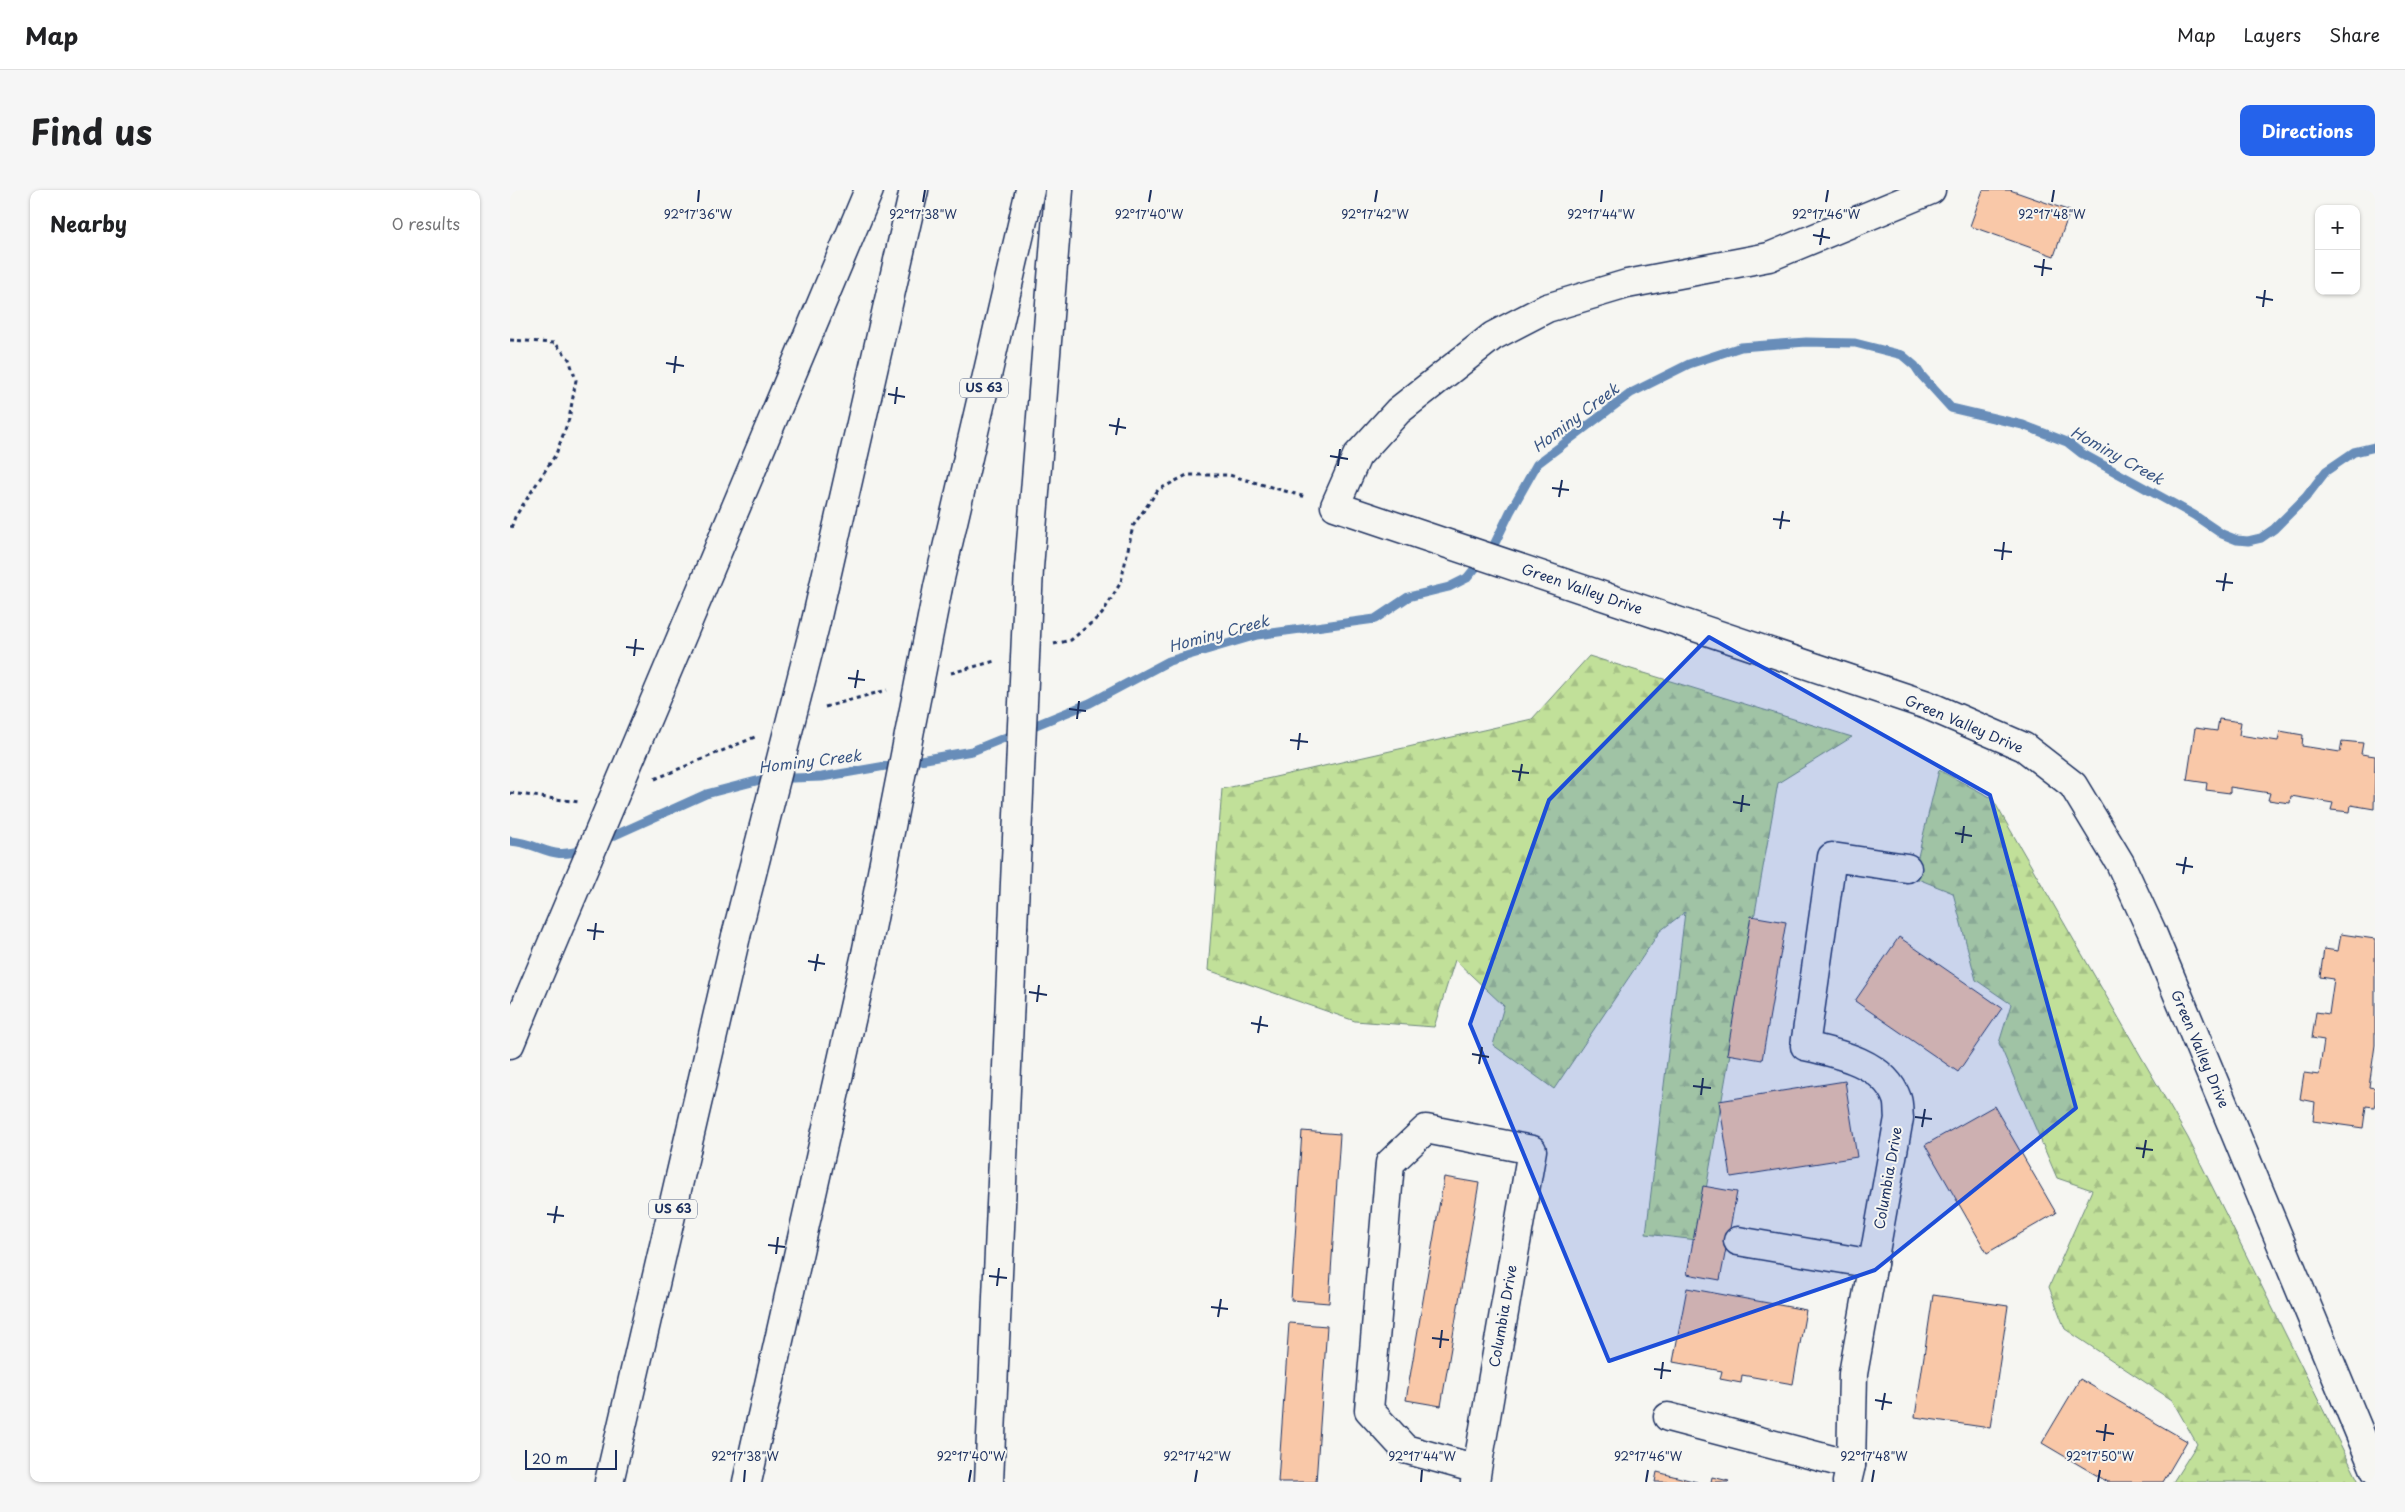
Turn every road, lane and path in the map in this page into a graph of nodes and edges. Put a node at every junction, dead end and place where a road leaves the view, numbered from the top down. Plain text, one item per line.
1 (870, 190) edge
2 (914, 190) edge
3 (1030, 190) edge
4 (1060, 190) edge
5 (1930, 190) edge
6 (510, 340) edge
7 (510, 531) edge
8 (1908, 868) dead end
9 (510, 1044) edge
10 (1738, 1240) dead end
11 (1873, 1264) junction
12 (1668, 1417) dead end
13 (2375, 1470) edge
14 (1849, 1474) edge
15 (1476, 1475) edge
16 (609, 1482) edge
17 (747, 1482) edge
18 (989, 1482) edge

1 - 9 main road, bridge
2 - 16 main road, US 63, bridge
3 - 17 main road, US 63, bridge
4 - 18 main road, bridge
5 - 13 main road, Green Valley Drive
6 - 7 path
8 - 11 main road, Columbia Drive
10 - 11 main road
11 - 14 main road, Columbia Drive
12 - 14 main road
15 - 15 main road, Columbia Drive

